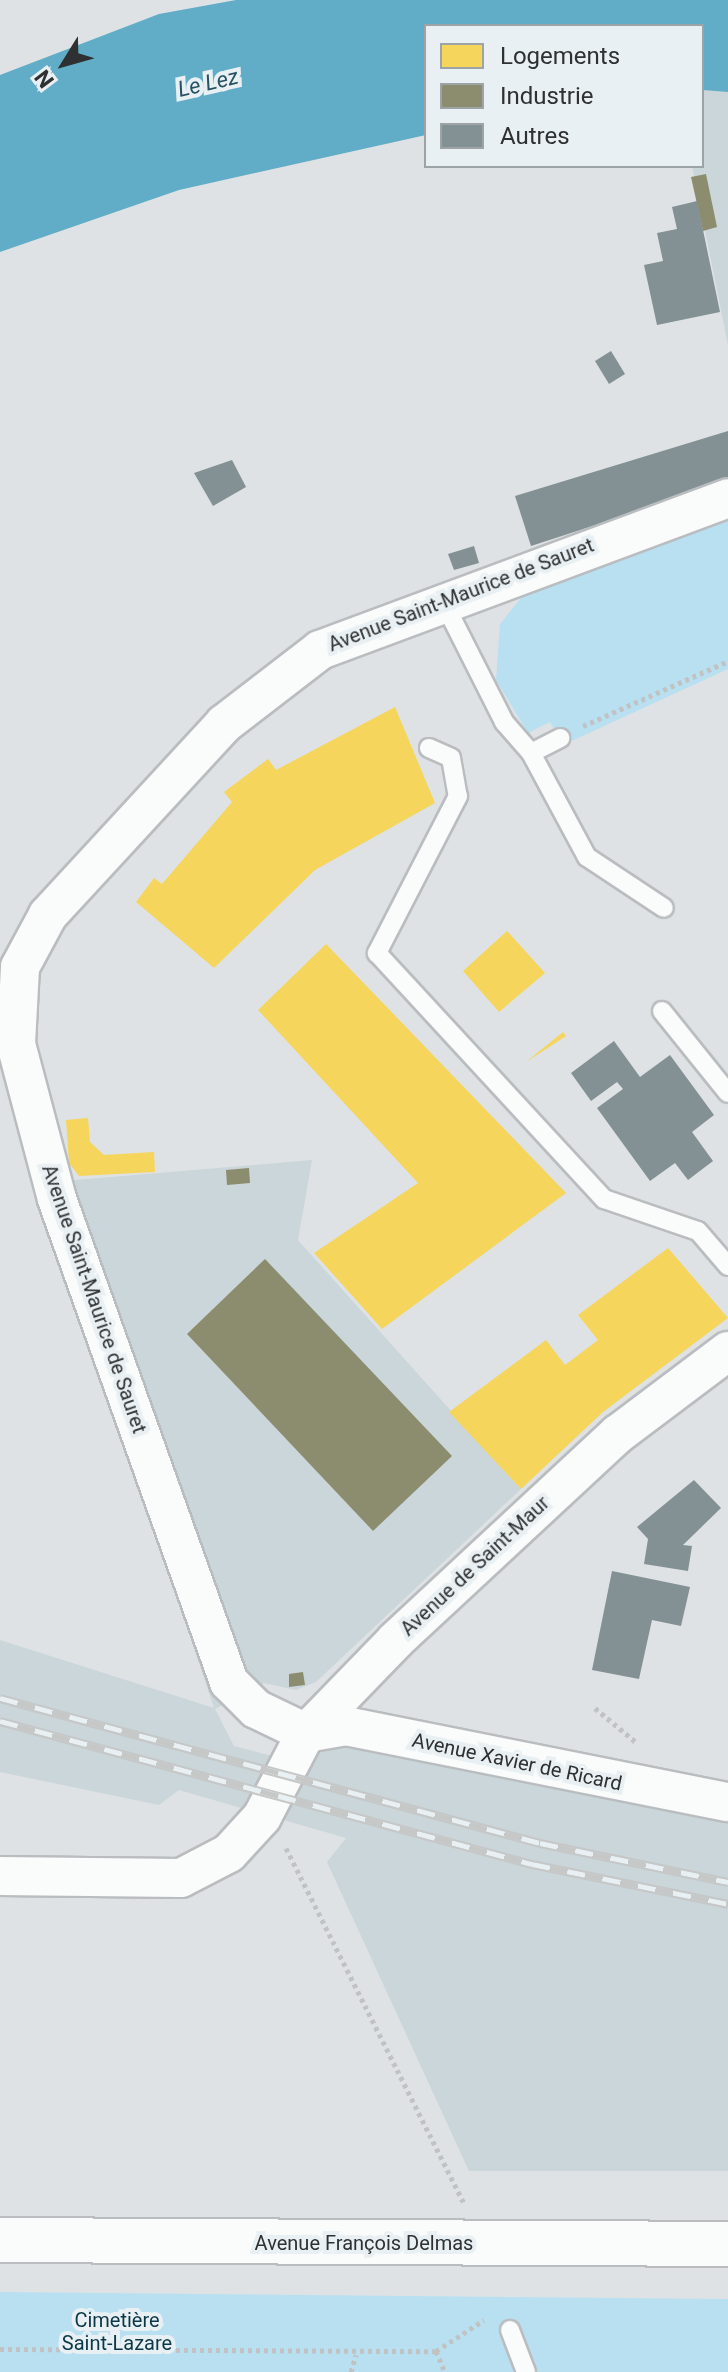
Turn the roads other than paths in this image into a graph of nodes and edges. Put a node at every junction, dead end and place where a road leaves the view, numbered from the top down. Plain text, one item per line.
1 (728, 498) edge
2 (443, 600) junction
3 (560, 738) road end
4 (429, 748) dead end
5 (531, 753) junction
6 (664, 908) dead end
7 (662, 1011) dead end
8 (728, 1093) edge
9 (728, 1266) edge
10 (728, 1351) edge
11 (306, 1733) junction
12 (728, 1802) edge
13 (0, 1876) edge
14 (0, 2240) edge
15 (728, 2244) edge
16 (510, 2330) road end
17 (526, 2372) edge

1 - 2 street, Avenue Saint-Maurice de Sauret
2 - 5 lane
2 - 11 street, Avenue Saint-Maurice de Sauret
3 - 5 lane
4 - 9 lane
5 - 6 lane
7 - 8 lane
10 - 11 street, Avenue de Saint-Maur
11 - 12 street, Avenue Xavier de Ricard
11 - 13 street, Avenue de Saint-Maur
14 - 15 main road, Avenue François Delmas
16 - 17 lane

